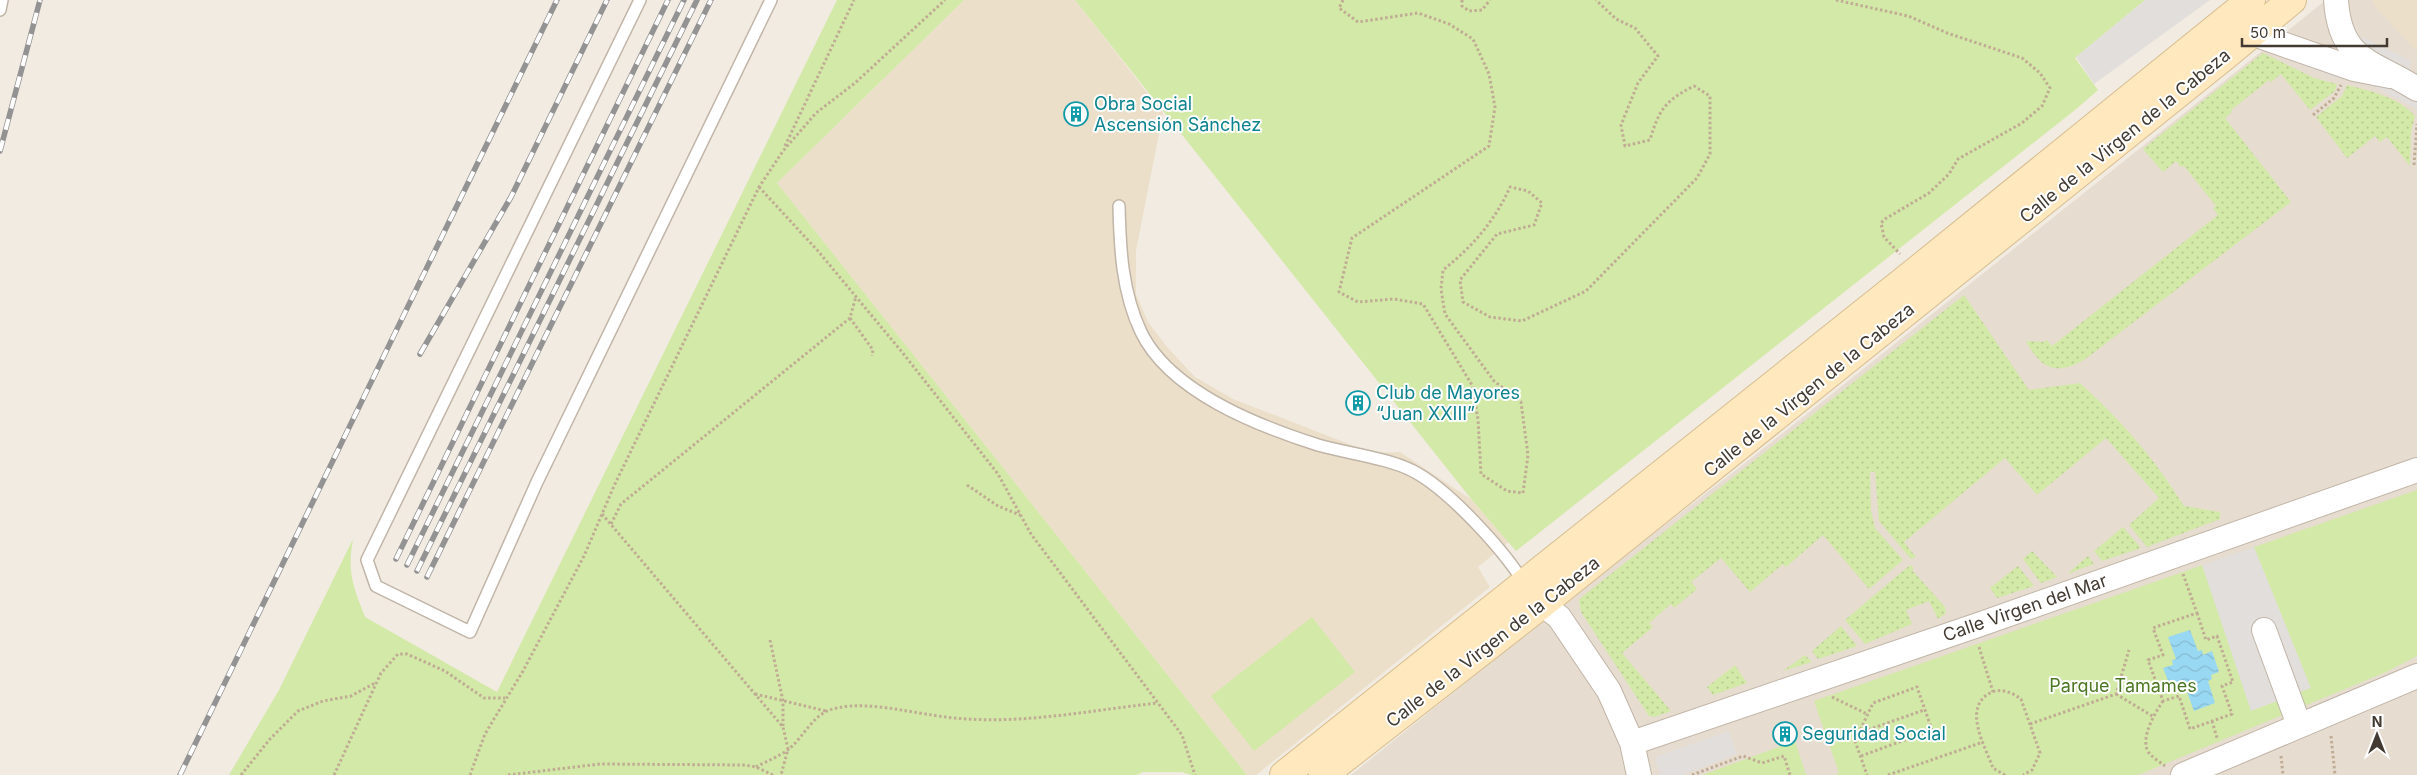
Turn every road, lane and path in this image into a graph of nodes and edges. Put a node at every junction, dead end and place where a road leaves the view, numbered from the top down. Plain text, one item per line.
1 (2, 0) edge
2 (640, 0) edge
3 (771, 0) edge
4 (854, 0) edge
5 (945, 0) edge
6 (1343, 0) edge
7 (1462, 0) edge
8 (1490, 0) edge
9 (1596, 0) edge
10 (1836, 0) edge
11 (2292, 0) edge
12 (2336, 0) edge
13 (0, 10) edge
14 (2244, 11) edge
15 (2390, 76) junction
16 (2342, 82) dead end
17 (2417, 89) edge
18 (2313, 115) dead end
19 (2417, 124) edge
20 (783, 151) junction
21 (2414, 165) dead end
22 (759, 187) junction
23 (1119, 206) dead end
24 (1901, 254) dead end
25 (856, 296) junction
26 (850, 318) junction
27 (872, 356) dead end
28 (2417, 470) edge
29 (967, 485) dead end
30 (602, 514) junction
31 (1020, 514) junction
32 (611, 524) junction
33 (2182, 572) dead end
34 (1524, 583) junction
35 (1542, 604) junction
36 (2197, 613) junction
37 (2264, 630) dead end
38 (770, 640) dead end
39 (1977, 640) dead end
40 (2129, 650) dead end
41 (2417, 676) edge
42 (376, 683) junction
43 (1993, 692) junction
44 (754, 694) junction
45 (1825, 694) dead end
46 (2116, 694) junction
47 (506, 698) junction
48 (783, 701) junction
49 (2163, 701) junction
50 (1159, 703) junction
51 (1924, 710) junction
52 (827, 712) junction
53 (1868, 714) junction
54 (2154, 717) junction
55 (2212, 722) junction
56 (2030, 724) junction
57 (2299, 725) junction
58 (783, 727) junction
59 (1859, 733) junction
60 (2331, 736) dead end
61 (1983, 742) junction
62 (1632, 743) junction
63 (2219, 743) dead end
64 (788, 749) junction
65 (2280, 753) dead end
66 (1861, 756) junction
67 (756, 767) junction
68 (2174, 771) edge
69 (241, 775) edge
70 (334, 775) edge
71 (470, 775) edge
72 (508, 775) edge
73 (773, 775) edge
74 (782, 775) edge
75 (1195, 775) edge
76 (1284, 775) edge
77 (1323, 775) edge
78 (1639, 775) edge
79 (1692, 775) edge
80 (1790, 775) edge
81 (1867, 775) edge
82 (1888, 775) edge
83 (2002, 775) edge
84 (2023, 775) edge
85 (2283, 775) edge
86 (2335, 775) edge

1 - 13 lane
2 - 3 lane
4 - 20 path
5 - 20 path
6 - 9 path
7 - 8 path
10 - 24 path
11 - 14 main road, Calle de la Virgen de la Cabeza
12 - 15 street
14 - 15 street
14 - 34 main road, Calle de la Virgen de la Cabeza
14 - 35 main road, Calle de la Virgen de la Cabeza
15 - 17 street
16 - 18 path
19 - 21 path
20 - 22 path
22 - 25 path
22 - 30 path
23 - 34 lane
25 - 26 path
25 - 31 path
26 - 27 path
26 - 32 path
28 - 62 street, Calle Virgen del Mar
29 - 31 path
30 - 32 path
30 - 47 path
31 - 50 path
32 - 44 path
33 - 36 path
34 - 35 street
34 - 76 main road, Calle de la Virgen de la Cabeza
35 - 62 street
35 - 77 main road, Calle de la Virgen de la Cabeza
36 - 49 path
36 - 55 path
37 - 57 street
38 - 48 path
39 - 43 path
40 - 46 path
41 - 57 street
42 - 47 path
42 - 69 path
42 - 70 path
43 - 56 path
43 - 61 path
44 - 48 path
44 - 58 path
45 - 53 path
46 - 54 path
46 - 56 path
47 - 71 path
48 - 52 path
48 - 58 path
49 - 54 path
49 - 55 path
50 - 52 path
50 - 75 path
51 - 53 path
51 - 59 path
51 - 66 path
52 - 64 path
53 - 59 path
54 - 68 path
55 - 63 path
56 - 84 path
57 - 68 street
58 - 64 path
59 - 66 path
60 - 86 path
61 - 82 path
61 - 83 path
62 - 78 street
64 - 67 path
64 - 74 path
65 - 85 path
66 - 81 path
67 - 72 path
67 - 73 path
79 - 80 path

